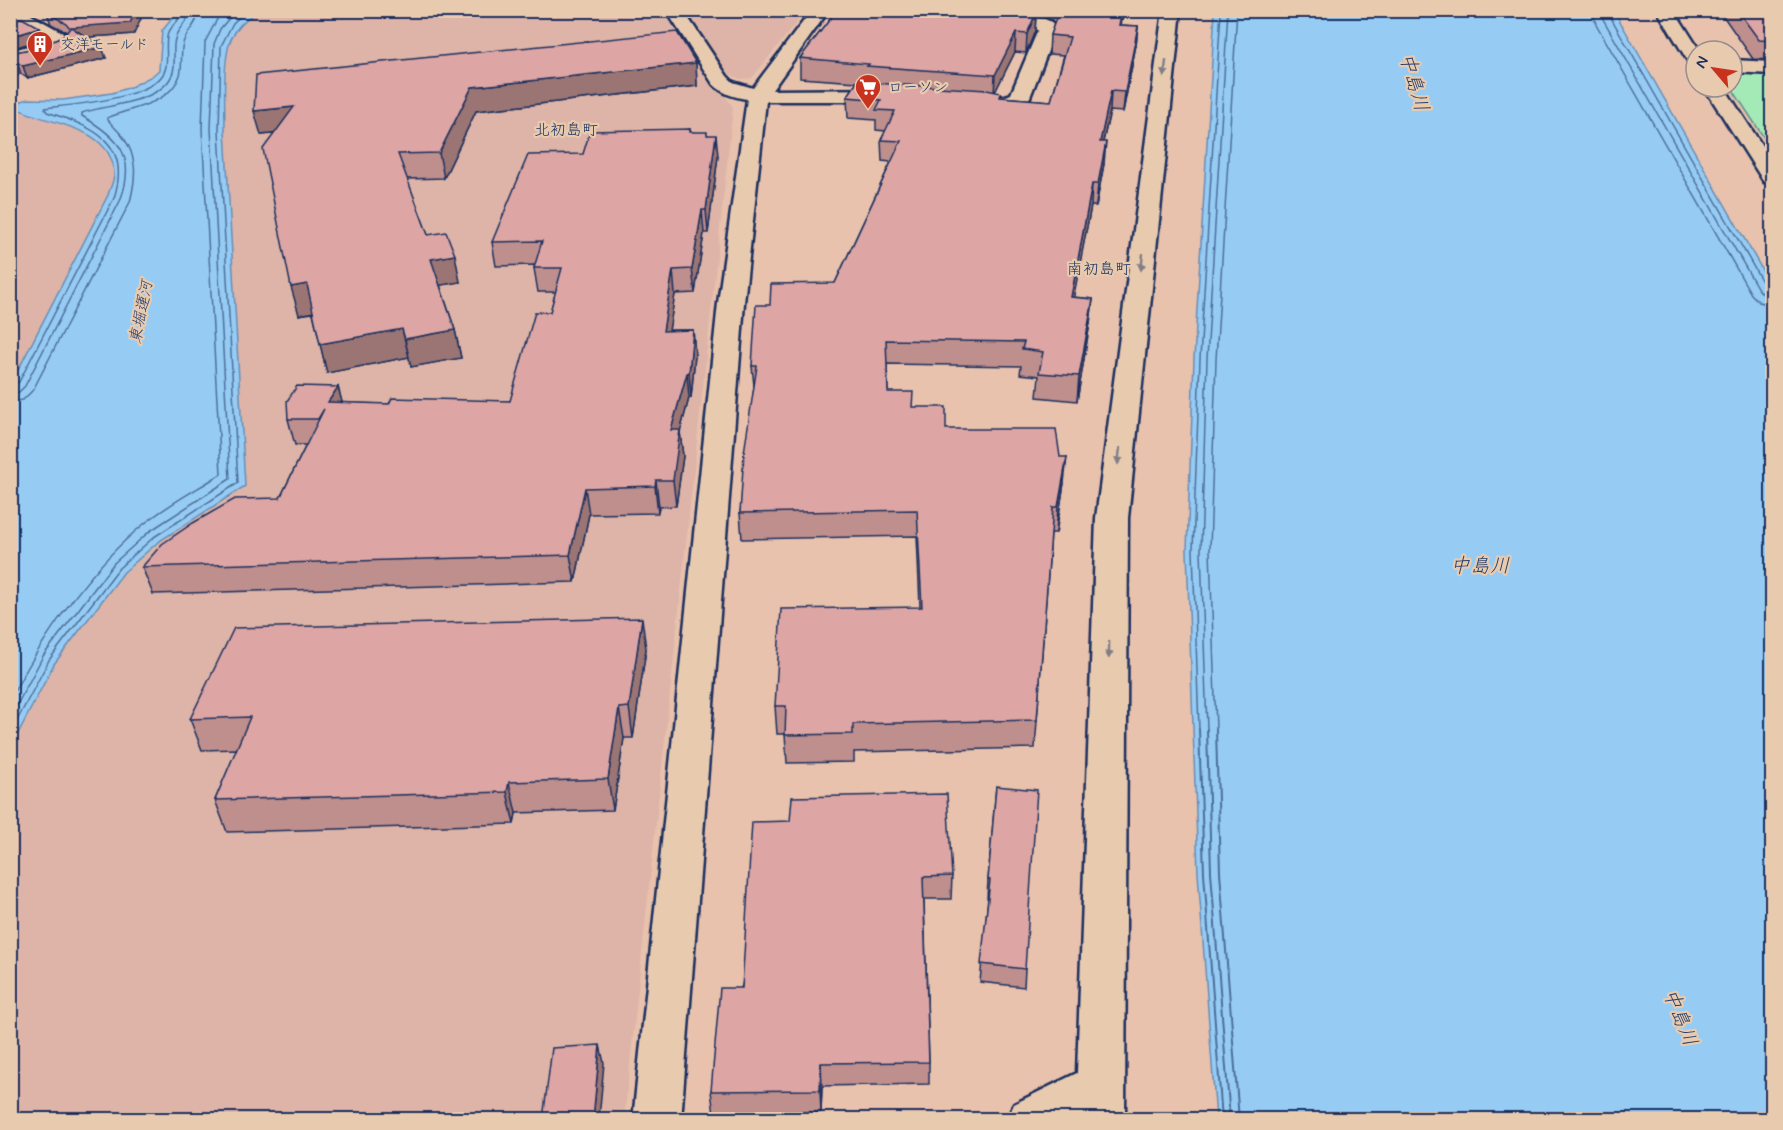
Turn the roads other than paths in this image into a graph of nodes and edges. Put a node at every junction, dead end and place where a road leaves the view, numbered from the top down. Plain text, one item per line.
1 (674, 10) edge
2 (821, 10) edge
3 (1172, 10) edge
4 (1665, 10) edge
5 (10, 11) edge
6 (52, 16) edge
7 (969, 16) edge
8 (20, 23) edge
9 (1684, 40) edge
10 (10, 57) edge
11 (1744, 67) edge
12 (1773, 68) edge
13 (758, 96) junction
14 (910, 97) edge
15 (1722, 99) edge
16 (954, 100) edge
17 (1773, 177) edge
18 (1100, 1102) edge
19 (657, 1119) edge
20 (1031, 1119) edge

1 - 13 street
2 - 13 street
3 -> 18 street
4 - 9 street
5 - 8 street
6 - 8 street
7 - 16 street
8 - 10 street
11 - 12 street
13 - 14 street
13 - 19 street
15 - 17 street
18 - 20 street

